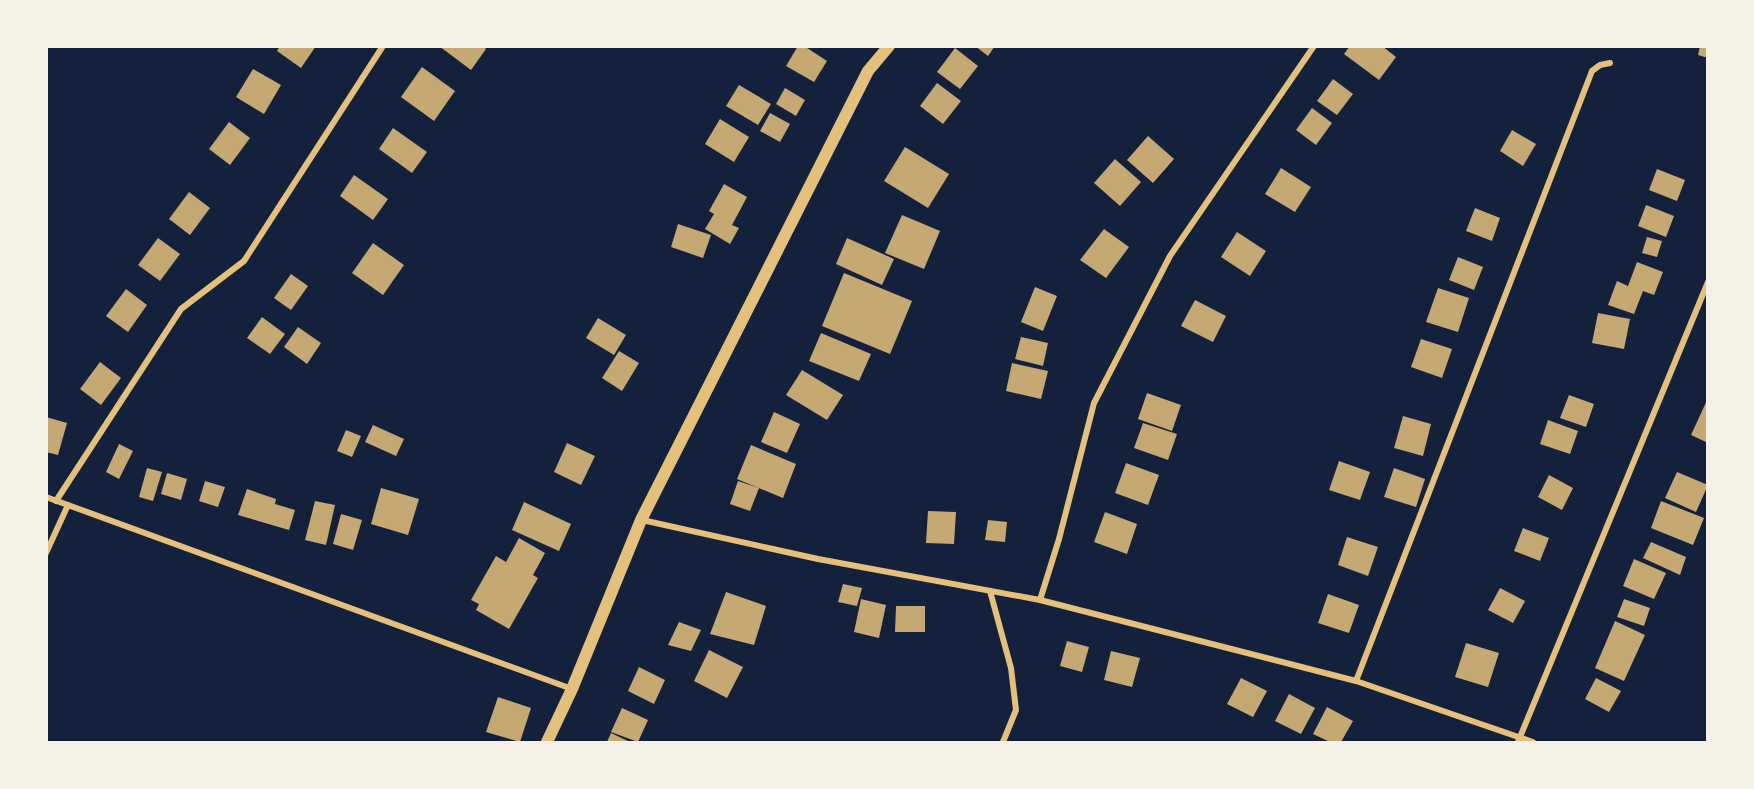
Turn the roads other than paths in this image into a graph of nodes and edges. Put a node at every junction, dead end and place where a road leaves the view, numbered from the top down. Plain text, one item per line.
1 (383, 46) edge
2 (889, 46) edge
3 (1314, 46) edge
4 (1610, 63) dead end
5 (1707, 282) edge
6 (46, 497) edge
7 (56, 501) junction
8 (68, 505) junction
9 (641, 520) junction
10 (46, 553) edge
11 (990, 591) junction
12 (1040, 600) junction
13 (1356, 681) junction
14 (572, 689) junction
15 (1519, 740) edge
16 (547, 742) edge
17 (1003, 742) edge
18 (1533, 742) edge

1 - 7 street
2 - 9 main road
3 - 12 street
4 - 13 street
5 - 15 street
6 - 7 street
7 - 8 street
8 - 10 street
8 - 14 street
9 - 11 street
9 - 14 main road
11 - 12 street
11 - 17 street
12 - 13 street
13 - 15 street
14 - 16 main road
15 - 18 street

